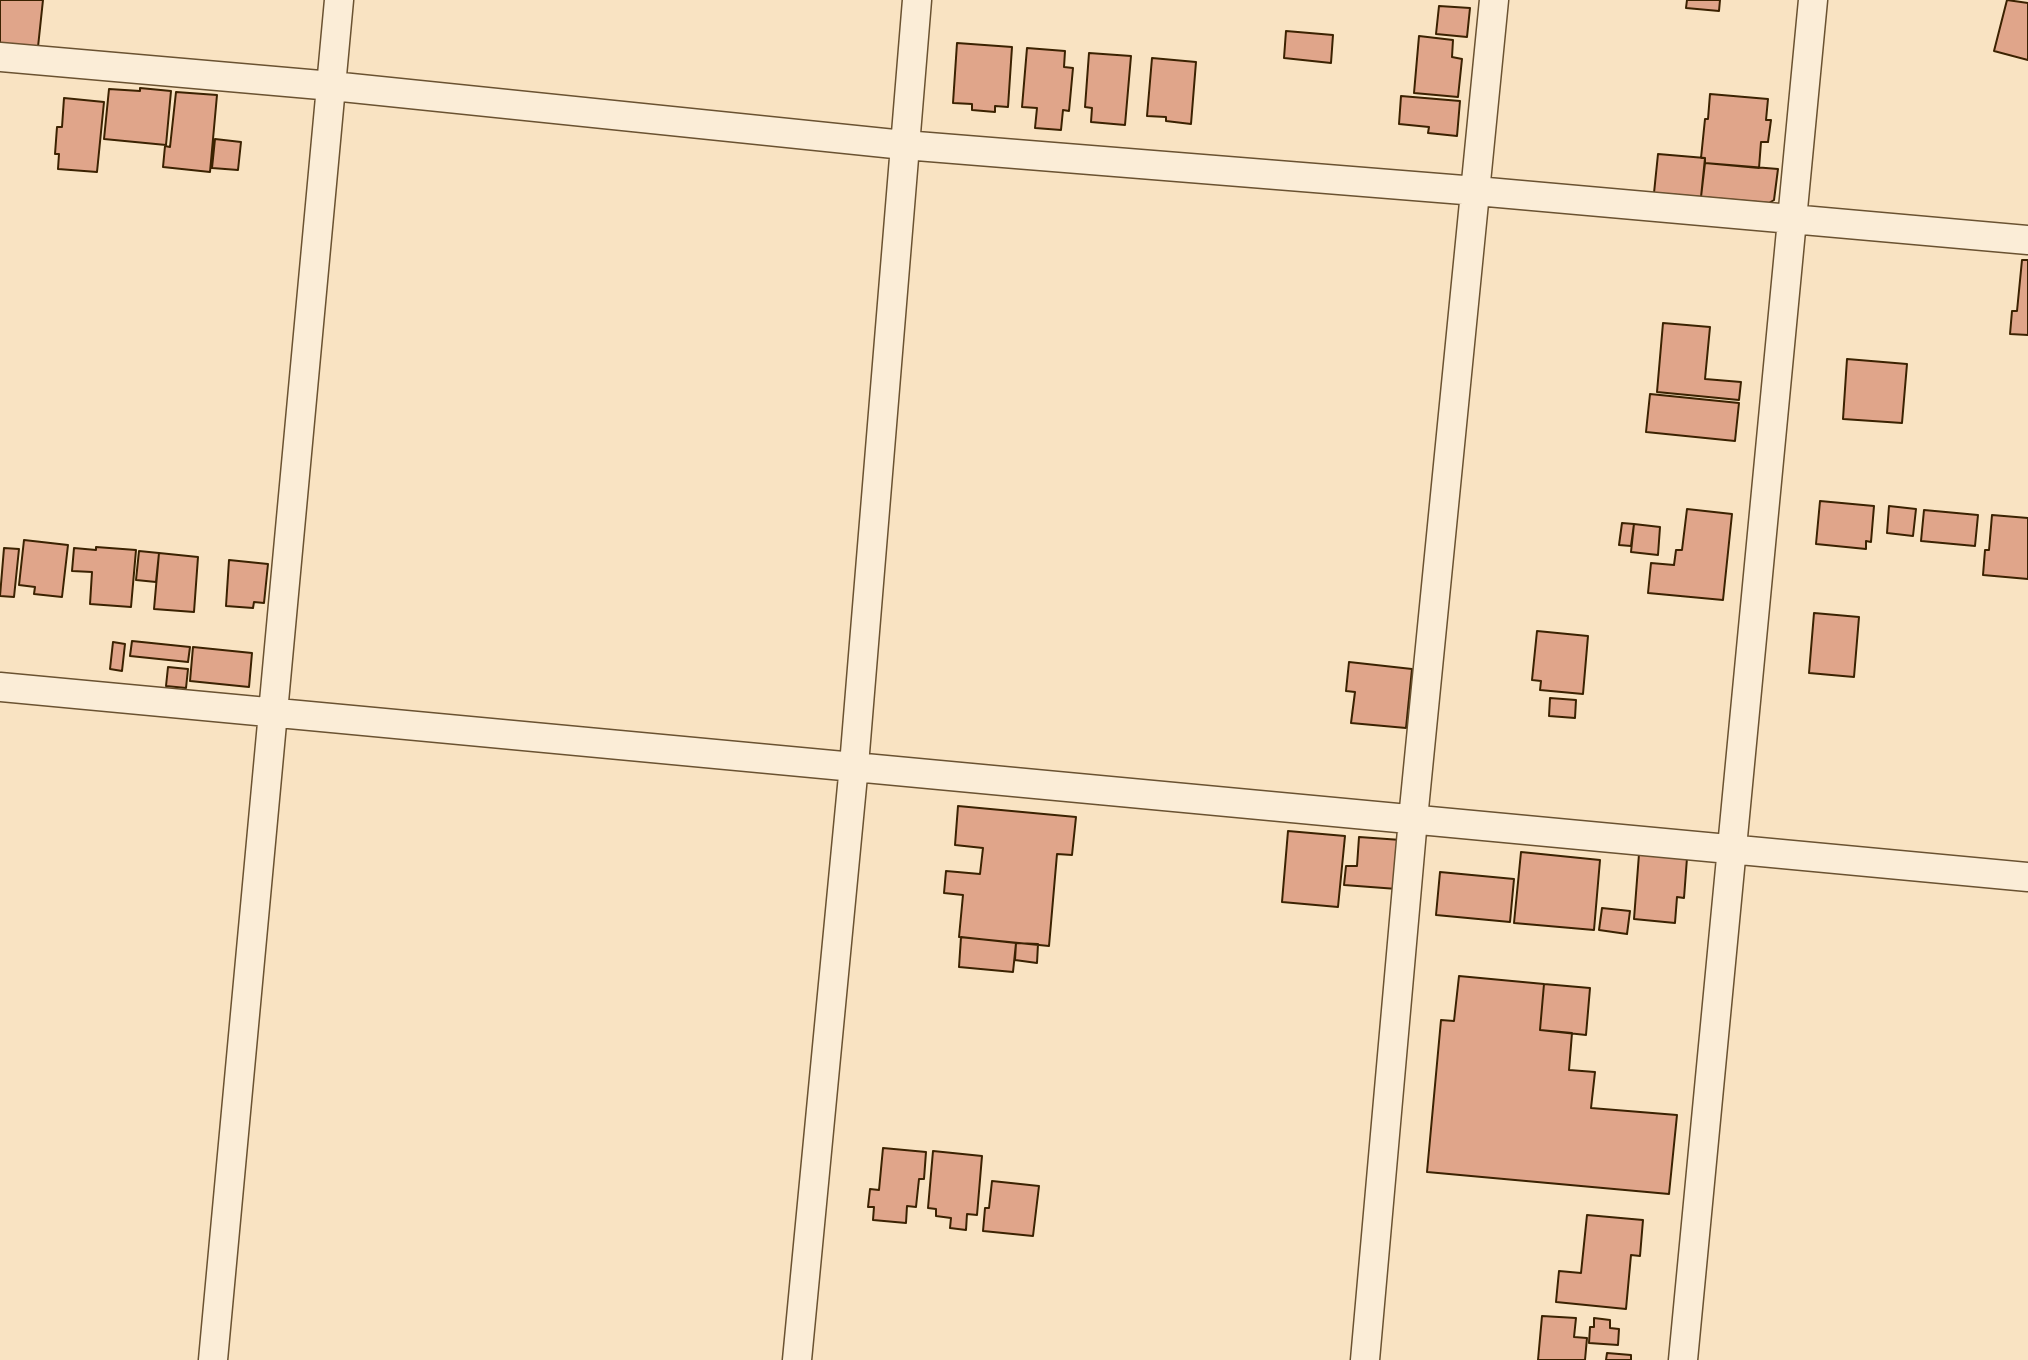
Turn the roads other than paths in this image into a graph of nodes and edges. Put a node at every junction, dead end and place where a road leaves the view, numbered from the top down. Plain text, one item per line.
1 (339, 0) edge
2 (917, 0) edge
3 (1494, 0) edge
4 (1813, 0) edge
5 (0, 57) edge
6 (332, 86) junction
7 (904, 145) junction
8 (1476, 191) junction
9 (1791, 220) junction
10 (2028, 240) edge
11 (0, 687) edge
12 (273, 711) junction
13 (854, 765) junction
14 (1413, 819) junction
15 (1733, 851) junction
16 (2028, 877) edge
17 (213, 1360) edge
18 (797, 1360) edge
19 (1365, 1360) edge
20 (1684, 1360) edge

1 - 6 street
2 - 7 street
3 - 8 street
4 - 9 street
5 - 6 street
6 - 7 street
6 - 12 street
7 - 8 street
7 - 13 street
8 - 9 street
8 - 14 street
9 - 10 street
9 - 15 street
11 - 12 street
12 - 13 street
12 - 17 street
13 - 14 street
13 - 18 street
14 - 15 street
14 - 19 street
15 - 16 street
15 - 20 street

